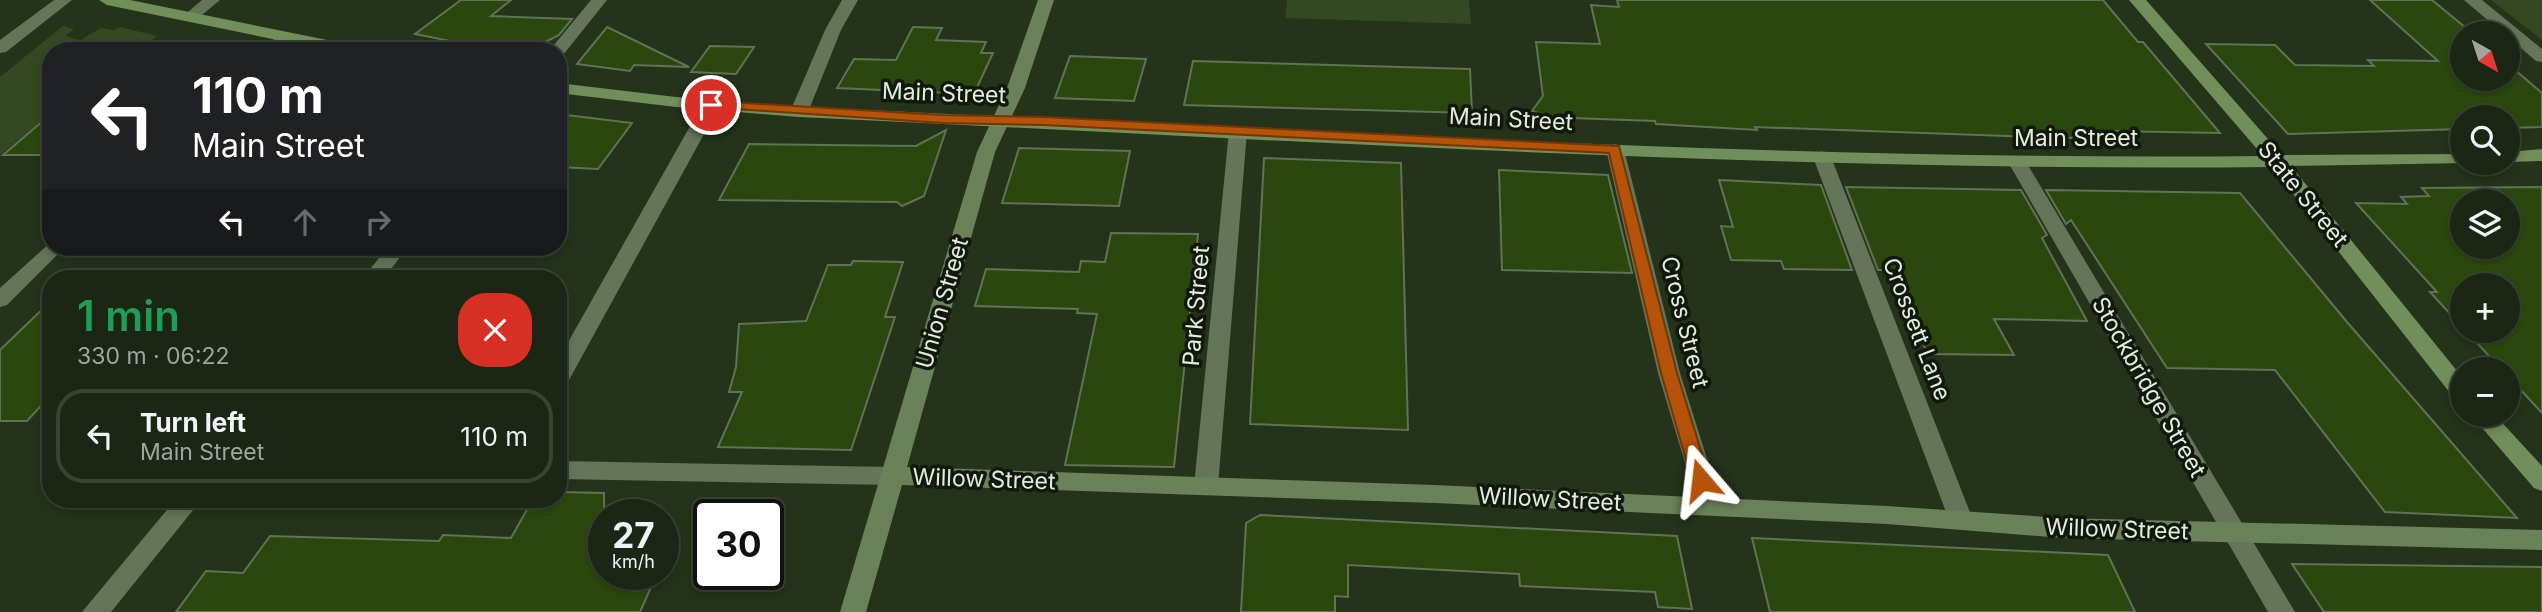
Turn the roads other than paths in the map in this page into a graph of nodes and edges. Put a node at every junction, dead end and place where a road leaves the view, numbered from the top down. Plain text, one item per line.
1 (64, 0) edge
2 (107, 0) edge
3 (212, 0) edge
4 (598, 0) edge
5 (850, 0) edge
6 (1046, 0) edge
7 (2137, 0) edge
8 (2472, 0) edge
9 (190, 17) junction
10 (284, 38) junction
11 (280, 42) edge
12 (306, 42) edge
13 (564, 42) edge
14 (0, 48) edge
15 (2542, 57) edge
16 (567, 89) edge
17 (711, 105) junction
18 (799, 111) junction
19 (1001, 120) junction
20 (1238, 131) junction
21 (1615, 149) junction
22 (2542, 155) edge
23 (2520, 156) edge
24 (1822, 158) junction
25 (2450, 159) edge
26 (2017, 162) junction
27 (2278, 162) junction
28 (46, 256) edge
29 (391, 256) edge
30 (379, 270) edge
31 (0, 300) edge
32 (567, 364) edge
33 (2450, 377) edge
34 (2493, 427) edge
35 (567, 470) edge
36 (894, 476) junction
37 (2542, 482) edge
38 (1206, 486) junction
39 (1710, 506) junction
40 (182, 508) edge
41 (1961, 520) junction
42 (2235, 534) junction
43 (2542, 540) edge
44 (95, 612) edge
45 (853, 612) edge
46 (2282, 612) edge

1 - 14 street
2 - 9 main road
3 - 9 street
4 - 13 street
5 - 18 street
6 - 19 street, Union Street
7 - 27 main road, State Street
8 - 15 street
9 - 10 main road
10 - 11 street
10 - 12 main road
16 - 17 main road, Main Street
17 - 18 main road, Main Street
17 - 32 street
18 - 19 main road, Main Street
19 - 20 main road, Main Street
19 - 36 street, Union Street
20 - 21 main road, Main Street
20 - 38 street, Park Street
21 - 24 main road, Main Street
21 - 39 street, Cross Street
22 - 23 main road
24 - 26 main road, Main Street
24 - 41 street, Crossett Lane
25 - 27 main road, Main Street
26 - 27 main road, Main Street
26 - 42 street, Stockbridge Street
27 - 33 main road, State Street
28 - 31 street
29 - 30 street
34 - 37 main road
35 - 36 street, Willow Street
36 - 38 street, Willow Street
36 - 45 street, Union Street
38 - 39 street, Willow Street
39 - 41 street, Willow Street
40 - 44 street
41 - 42 street, Willow Street
42 - 43 street, Willow Street
42 - 46 street, Stockbridge Street

